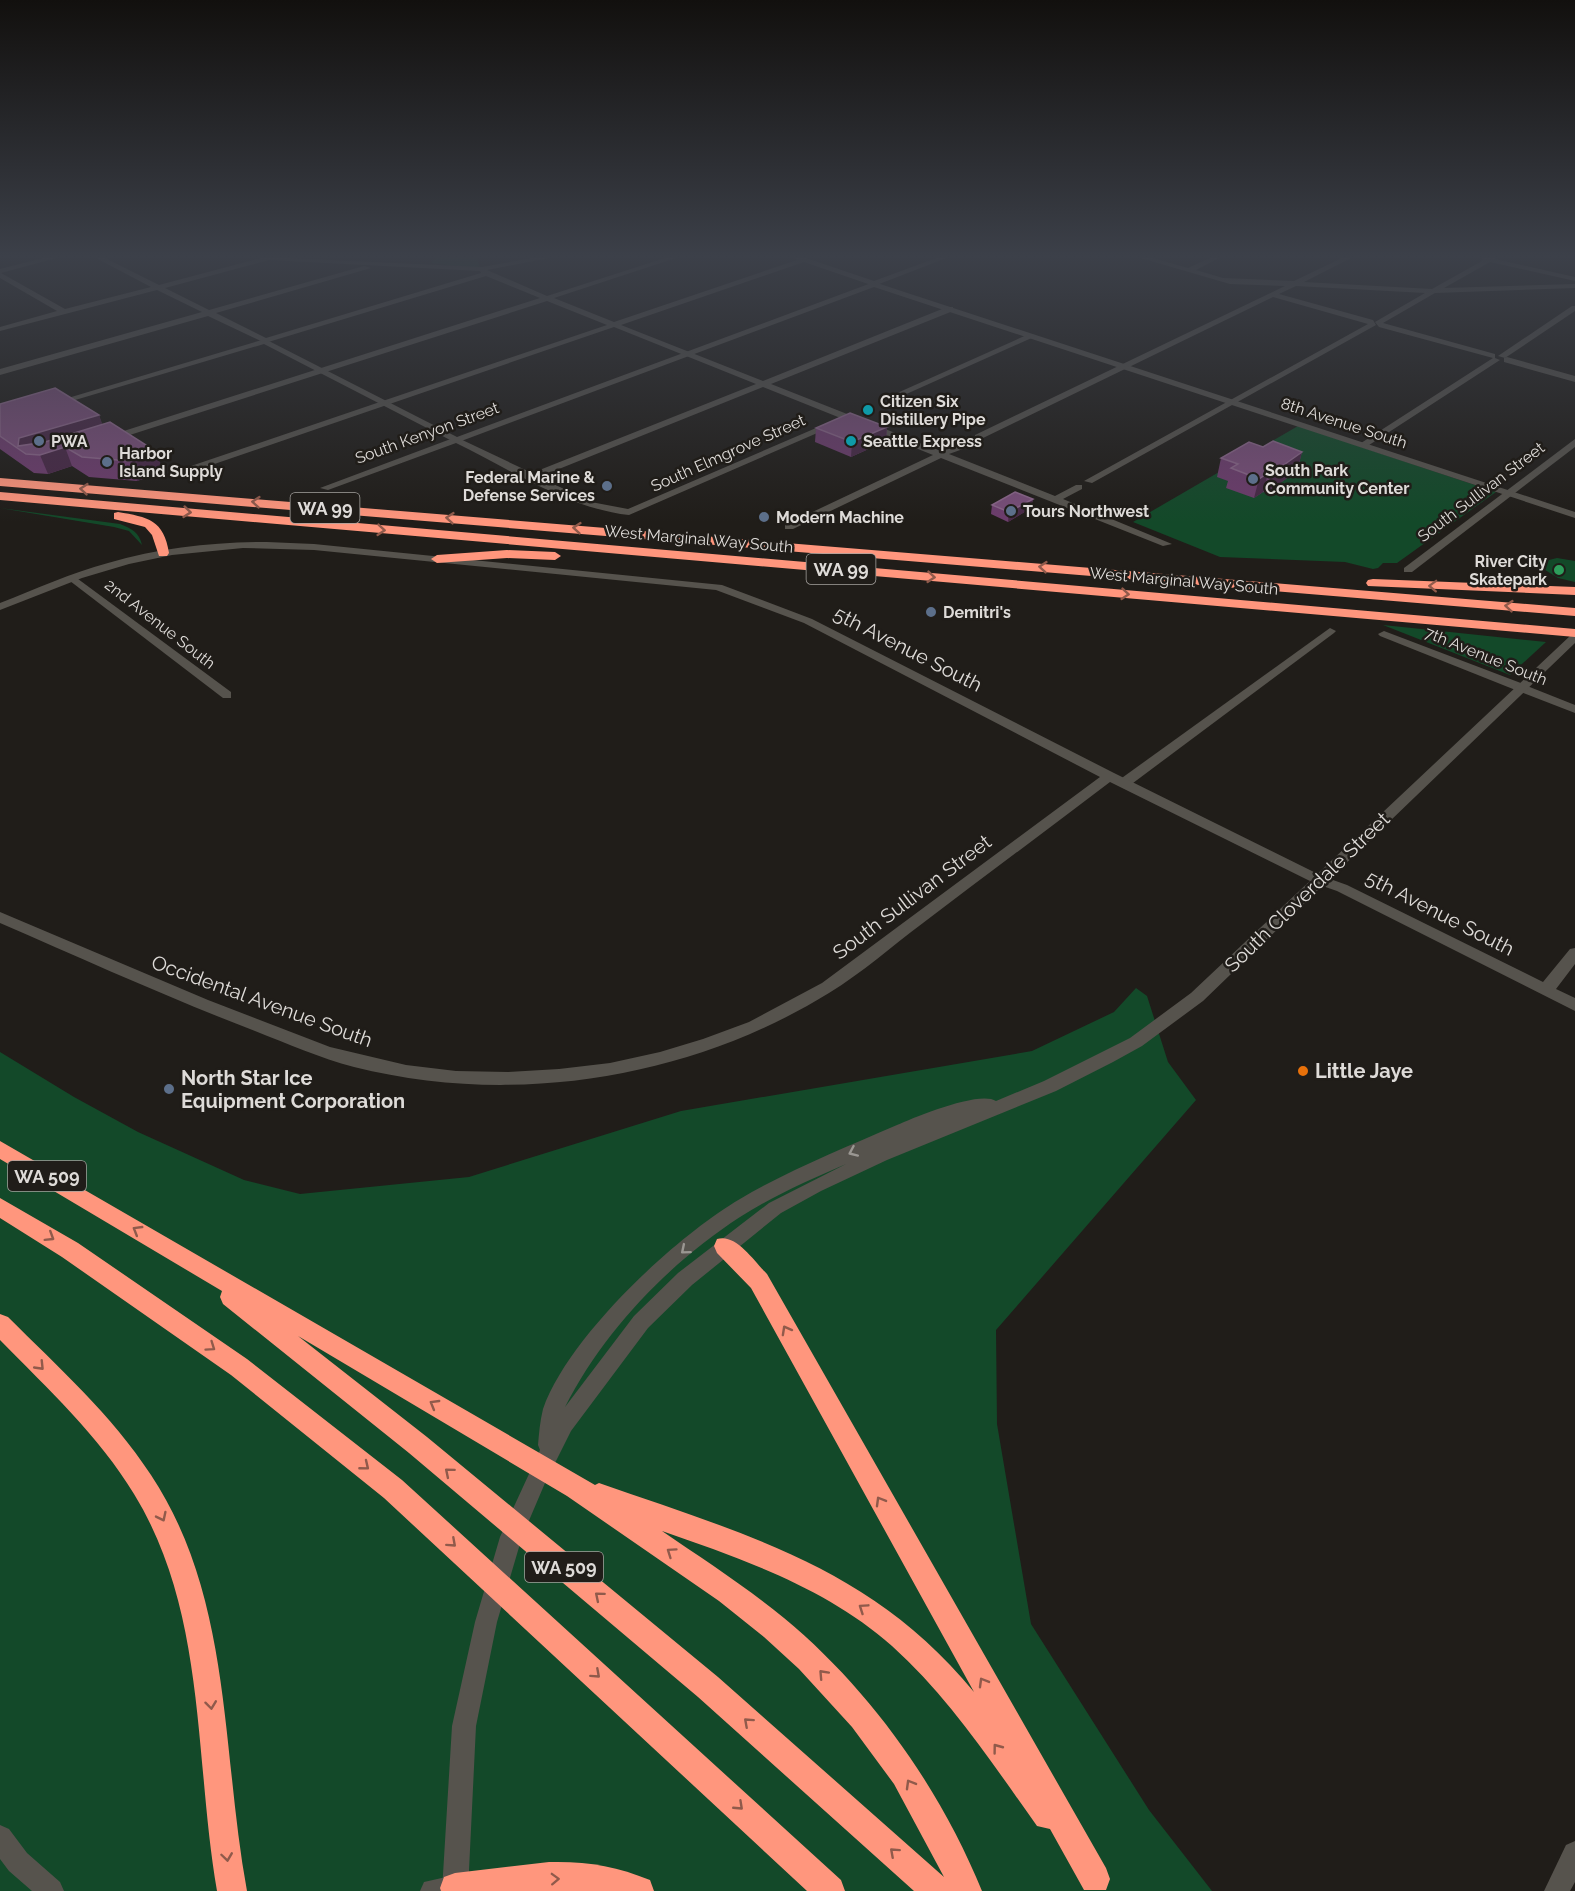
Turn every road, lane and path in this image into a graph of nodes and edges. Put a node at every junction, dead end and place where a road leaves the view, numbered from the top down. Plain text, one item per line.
1 (94, 345) edge
2 (251, 345) edge
3 (273, 345) edge
4 (400, 345) edge
5 (555, 345) edge
6 (666, 345) edge
7 (707, 345) edge
8 (861, 345) edge
9 (1011, 345) edge
10 (1060, 345) edge
11 (1167, 345) edge
12 (1337, 345) edge
13 (1453, 345) edge
14 (1518, 345) edge
15 (686, 353) junction
16 (1499, 358) junction
17 (1124, 366) junction
18 (322, 370) junction
19 (0, 372) edge
20 (1575, 379) edge
21 (763, 385) junction
22 (890, 398) dead end
23 (1234, 402) junction
24 (386, 403) junction
25 (44, 406) edge
26 (858, 413) edge
27 (846, 418) junction
28 (456, 440) junction
29 (100, 441) edge
30 (1575, 442) edge
31 (1363, 445) junction
32 (940, 454) junction
33 (191, 469) dead end
34 (531, 477) junction
35 (1089, 481) dead end
36 (0, 482) edge
37 (1079, 487) dead end
38 (325, 488) dead end
39 (1509, 493) junction
40 (0, 498) edge
41 (1054, 500) junction
42 (1575, 515) edge
43 (789, 527) dead end
44 (1167, 544) dead end
45 (163, 553) junction
46 (437, 559) junction
47 (1408, 570) dead end
48 (897, 574) junction
49 (1139, 575) junction
50 (74, 579) junction
51 (1575, 591) edge
52 (0, 607) edge
53 (1571, 612) edge
54 (1330, 631) dead end
55 (1575, 633) edge
56 (1384, 634) dead end
57 (1575, 638) edge
58 (1522, 688) junction
59 (227, 695) dead end
60 (1575, 709) edge
61 (1109, 776) junction
62 (1124, 783) junction
63 (1319, 880) junction
64 (0, 917) edge
65 (1575, 953) edge
66 (1546, 990) junction
67 (1575, 1005) edge
68 (731, 1035) joint
69 (1007, 1102) junction
70 (0, 1149) edge
71 (0, 1207) edge
72 (725, 1246) junction
73 (181, 1256) junction
74 (0, 1324) edge
75 (545, 1460) junction
76 (576, 1487) junction
77 (0, 1838) edge
78 (1575, 1854) edge
79 (1100, 1885) edge
80 (448, 1890) edge
81 (51, 1891) edge
82 (232, 1891) edge
83 (639, 1891) edge
84 (830, 1891) edge
85 (937, 1891) edge
86 (967, 1891) edge
87 (1557, 1891) edge

1 - 19 street
2 - 25 street
3 - 18 street
4 - 18 street
5 - 24 street
6 - 15 street
7 - 15 street, South Kenyon Street
8 - 21 street
9 - 22 street
10 - 17 street, 8th Avenue South
11 - 17 street
12 - 23 street
13 - 16 street
14 - 16 street
15 - 21 street
15 - 28 street, South Kenyon Street
16 - 20 street
16 - 31 street
17 - 23 street, 8th Avenue South
17 - 32 street
18 - 24 street
18 - 29 street
21 - 27 street
21 - 34 street
23 - 31 street, 8th Avenue South
23 - 35 street
24 - 28 street
24 - 33 street
26 - 27 street, South Elmgrove Street
27 - 32 street
27 - 34 street, South Elmgrove Street
28 - 34 street
28 - 38 street, South Kenyon Street
30 - 39 street, South Sullivan Street
31 - 39 street, 8th Avenue South
32 - 41 street
32 - 43 street
49 -> 36 highway, West Marginal Way South / WA 99
37 - 41 street
39 - 42 street, 8th Avenue South
39 - 47 street, South Sullivan Street
40 - 45 highway
40 -> 48 highway, West Marginal Way South / WA 99
41 - 44 street
45 - 46 street, 5th Avenue South
45 - 50 street
46 - 48 highway
46 - 61 street, 5th Avenue South
48 -> 55 highway, West Marginal Way South / WA 99
51 -> 49 highway
53 -> 49 highway, West Marginal Way South / WA 99
50 - 52 street
50 - 59 street, 2nd Avenue South
54 - 62 street
56 - 58 street, 7th Avenue South
57 - 58 street, South Cloverdale Street
58 - 60 street, 7th Avenue South
58 - 63 street, South Cloverdale Street
61 - 62 street, 5th Avenue South
61 - 68 street, South Sullivan Street
62 - 63 street, 5th Avenue South
63 - 66 street, 5th Avenue South
63 - 69 street, South Cloverdale Street
64 - 68 street, Occidental Avenue South
65 - 66 street
66 - 67 street, 5th Avenue South
69 - 72 street, South Cloverdale Street
69 -> 75 street, South Cloverdale Street
73 -> 70 highway, WA 509
71 -> 84 highway, WA 509
72 - 75 street, South Cloverdale Street
79 -> 72 highway
76 -> 73 highway
85 -> 73 highway, WA 509
74 -> 82 highway
75 - 80 street, South Cloverdale Street
79 -> 76 highway
86 -> 76 highway
77 - 81 street
78 - 87 street
80 -> 83 highway

